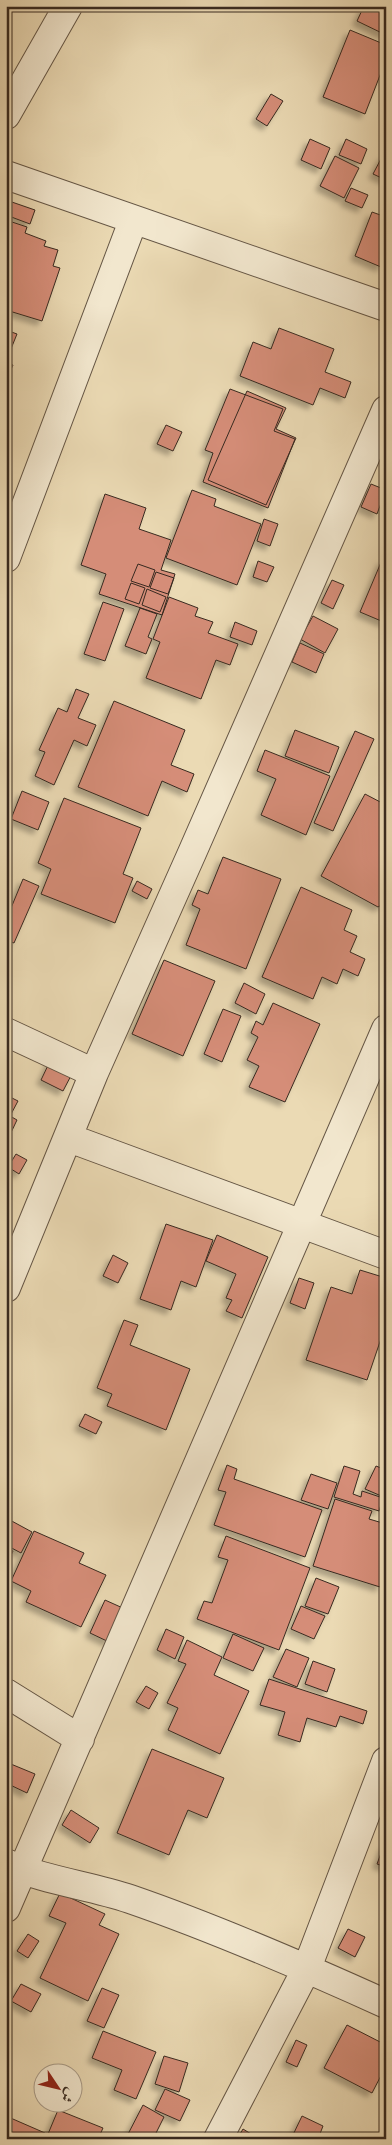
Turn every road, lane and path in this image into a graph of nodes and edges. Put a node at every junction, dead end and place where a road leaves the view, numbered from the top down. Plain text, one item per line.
1 (68, 6) edge
2 (6, 115) edge
3 (6, 175) edge
4 (133, 221) junction
5 (386, 307) edge
6 (386, 410) edge
7 (6, 558) edge
8 (386, 1029) edge
9 (6, 1032) edge
10 (94, 1073) junction
11 (69, 1138) junction
12 (302, 1225) junction
13 (386, 1255) edge
14 (6, 1288) edge
15 (6, 1693) edge
16 (80, 1739) junction
17 (386, 1761) edge
18 (15, 1867) edge
19 (6, 1908) edge
20 (307, 1968) junction
21 (386, 2004) edge
22 (218, 2139) edge

1 - 2 street
3 - 4 street
4 - 5 street
4 - 7 street
6 - 10 street
8 - 12 street
9 - 10 street
10 - 11 street
11 - 12 street
11 - 14 street
12 - 13 street
12 - 16 street
15 - 16 street
16 - 18 street
17 - 20 street
18 - 19 street
18 - 20 street
20 - 21 street
20 - 22 street

